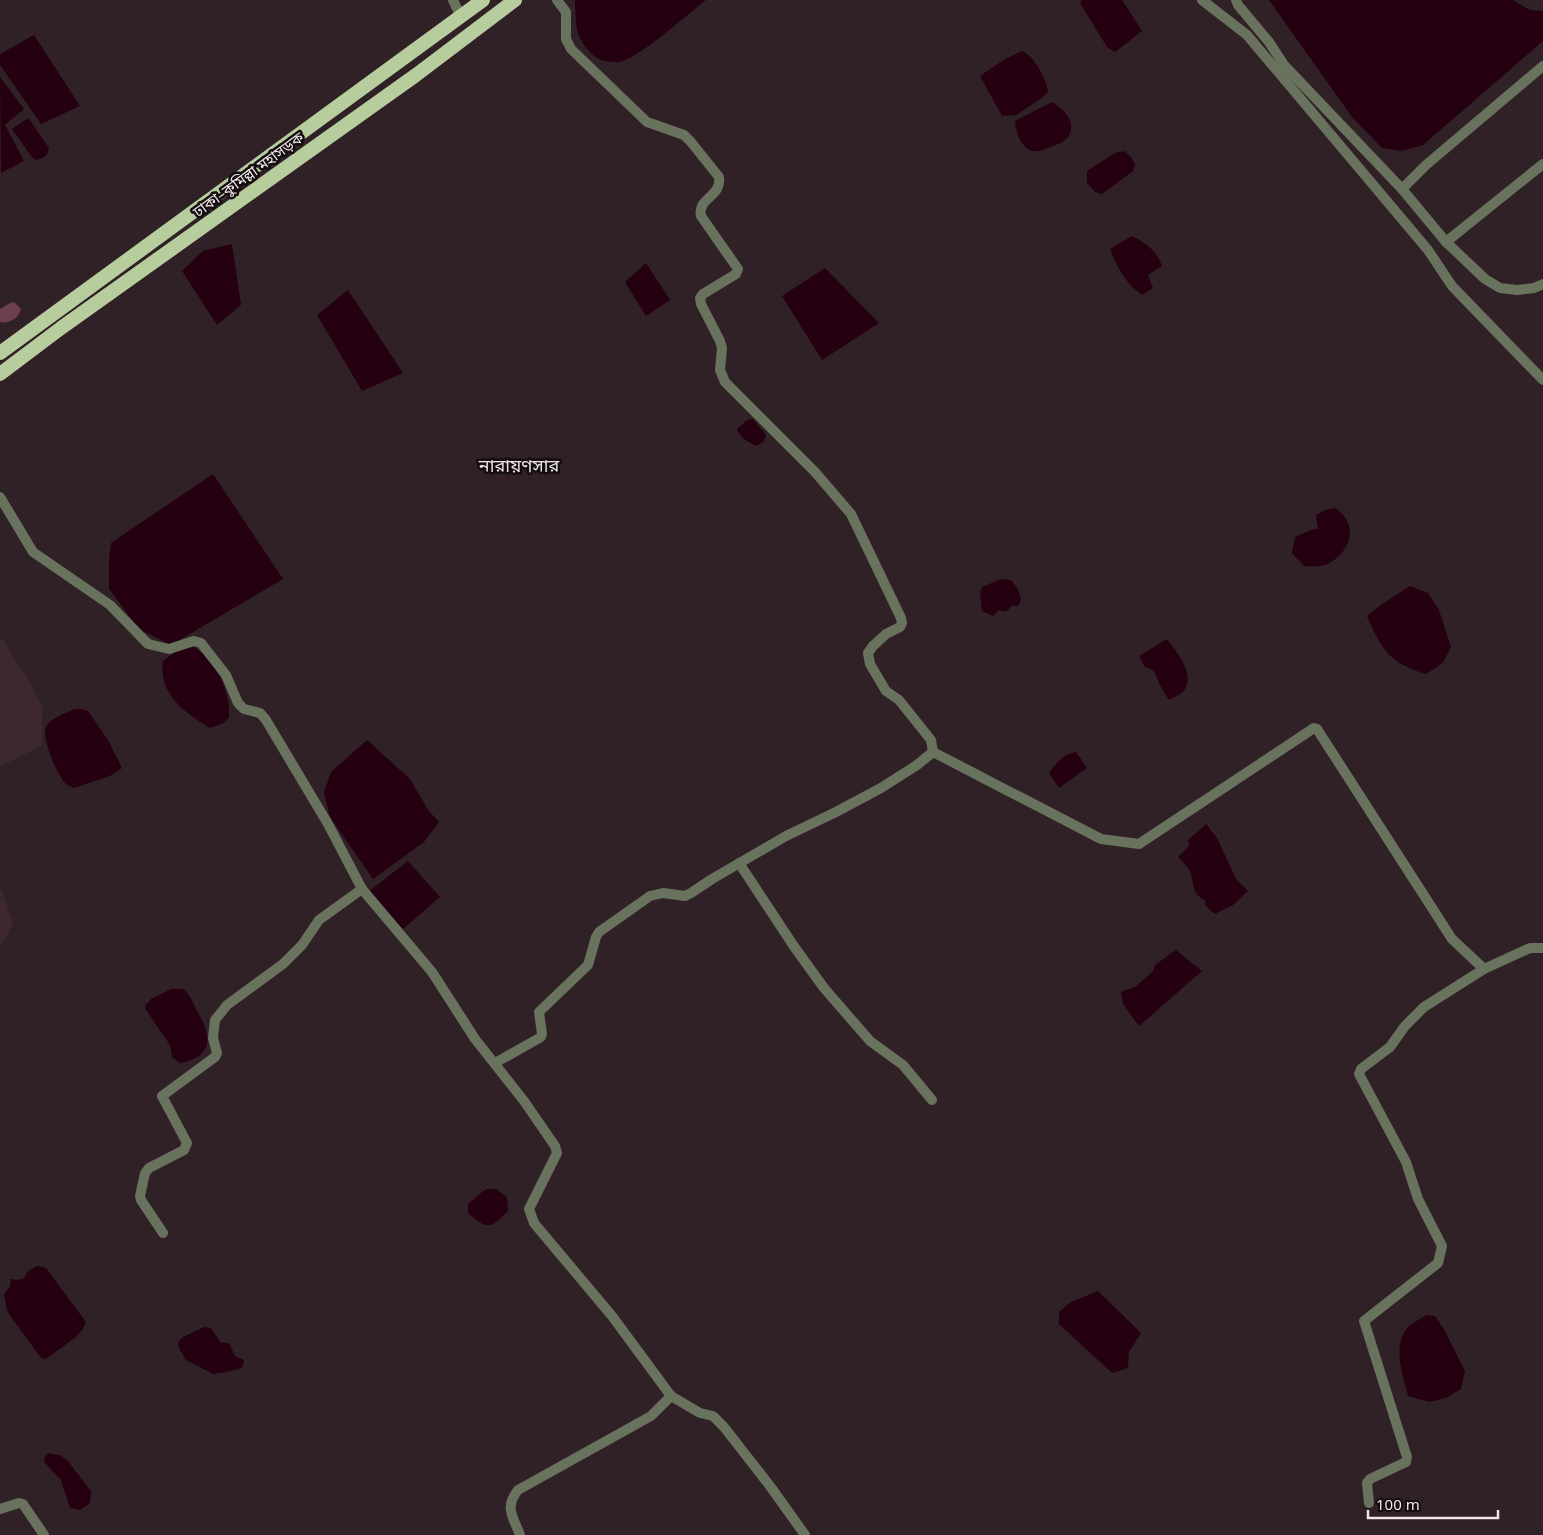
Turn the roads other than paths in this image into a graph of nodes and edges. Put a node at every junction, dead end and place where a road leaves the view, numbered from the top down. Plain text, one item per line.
1 (453, 0) edge
2 (483, 0) edge
3 (515, 0) edge
4 (557, 0) edge
5 (1202, 0) edge
6 (1236, 0) edge
7 (461, 17) junction
8 (1543, 66) edge
9 (1543, 164) edge
10 (1402, 189) junction
11 (1446, 242) junction
12 (1543, 284) edge
13 (52, 316) junction
14 (61, 328) junction
15 (0, 353) edge
16 (0, 374) edge
17 (1543, 380) edge
18 (0, 496) edge
19 (933, 752) junction
20 (739, 863) junction
21 (362, 888) junction
22 (1543, 948) edge
23 (1484, 969) junction
24 (495, 1063) junction
25 (932, 1100) dead end
26 (163, 1233) dead end
27 (671, 1396) junction
28 (1369, 1503) dead end
29 (0, 1509) edge
30 (44, 1535) edge
31 (520, 1535) edge
32 (805, 1535) edge

1 - 7 street
2 - 7 highway, ঢাকা–কুমিল্লা মহাসড়ক
3 - 14 highway, ঢাকা–কুমিল্লা মহাসড়ক
4 - 19 street
5 - 17 street
6 - 10 street
7 - 13 highway, ঢাকা–কুমিল্লা মহাসড়ক
8 - 10 street
9 - 11 street
10 - 11 street
11 - 12 street
13 - 14 highway
13 - 15 highway, ঢাকা–কুমিল্লা মহাসড়ক
14 - 16 highway, ঢাকা–কুমিল্লা মহাসড়ক
18 - 21 street
19 - 20 street
19 - 23 street
20 - 24 street
20 - 25 street
21 - 24 street
21 - 26 street
22 - 23 street
23 - 28 street
24 - 27 street
27 - 31 street
27 - 32 street
29 - 30 street

